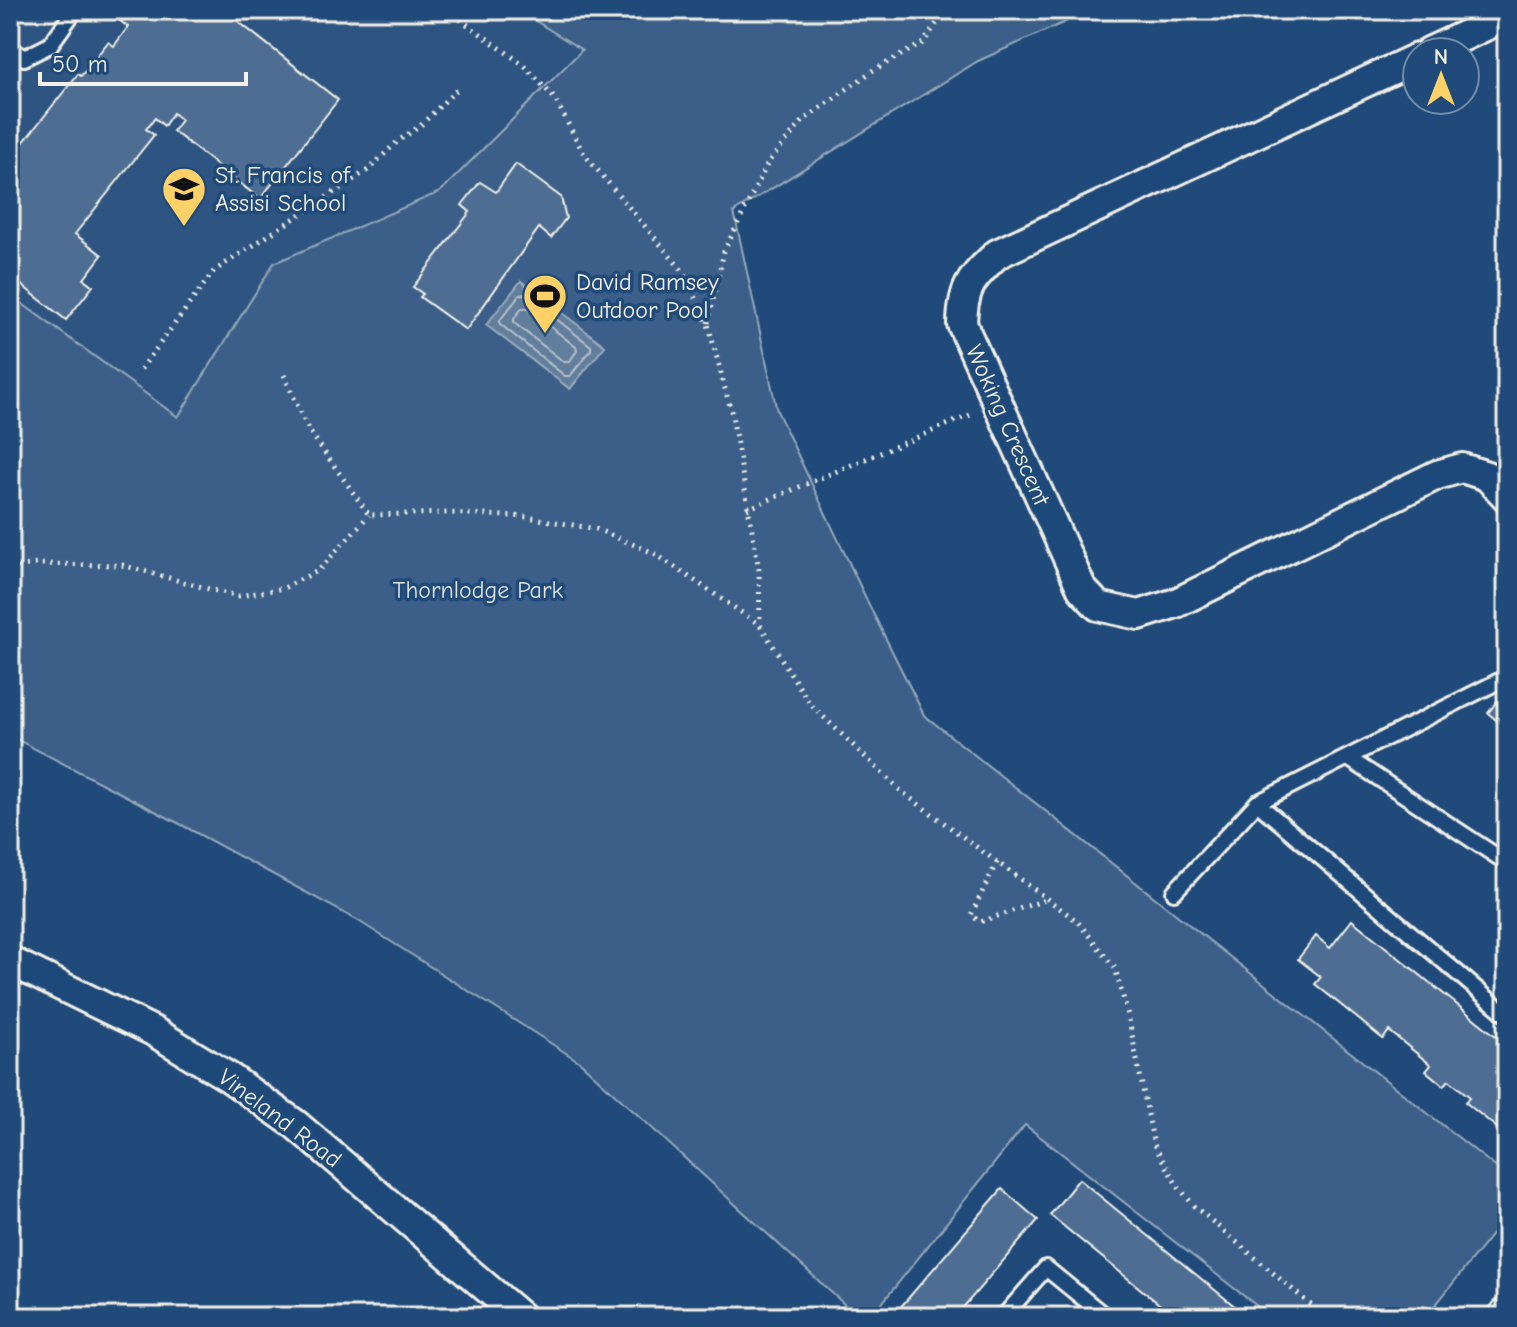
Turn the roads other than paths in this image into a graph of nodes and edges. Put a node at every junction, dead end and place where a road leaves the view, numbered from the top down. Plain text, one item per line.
1 (75, 10) edge
2 (1507, 18) edge
3 (1464, 36) edge
4 (10, 48) edge
5 (1401, 65) edge
6 (1507, 497) edge
7 (1507, 677) edge
8 (1348, 758) junction
9 (1257, 803) junction
10 (1507, 863) edge
11 (1174, 892) dead end
12 (10, 961) edge
13 (1507, 1015) edge
14 (521, 1317) edge
15 (1003, 1317) edge
16 (1106, 1317) edge

1 - 4 lane
2 - 3 street
5 - 6 street, Woking Crescent
7 - 8 lane
8 - 9 lane
8 - 10 lane
9 - 11 lane
9 - 13 lane
12 - 14 street, Vineland Road
15 - 16 lane

